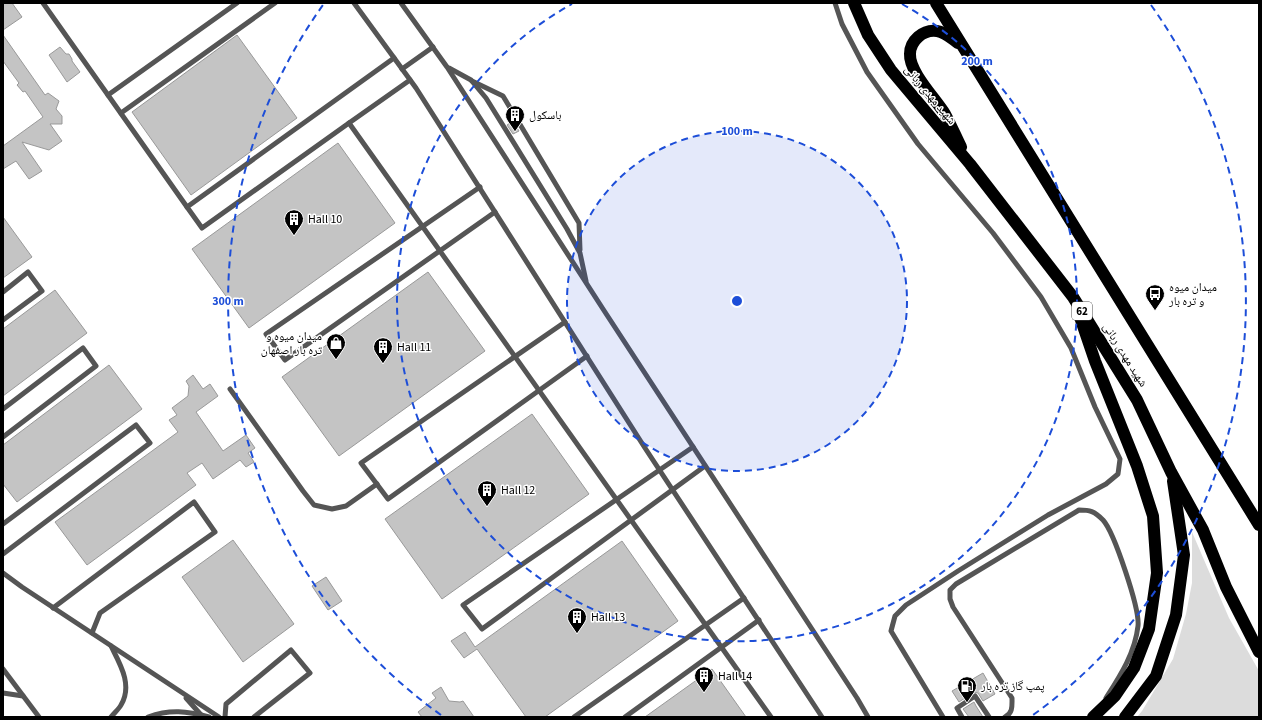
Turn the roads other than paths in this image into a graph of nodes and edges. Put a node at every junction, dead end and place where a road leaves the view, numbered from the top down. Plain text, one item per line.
1 (43, 3) edge
2 (237, 3) edge
3 (275, 3) edge
4 (354, 3) edge
5 (401, 3) edge
6 (835, 3) edge
7 (854, 3) edge
8 (936, 3) edge
9 (433, 47) junction
10 (963, 47) junction
11 (394, 58) junction
12 (448, 67) junction
13 (402, 69) junction
14 (410, 80) junction
15 (470, 80) junction
16 (108, 95) junction
17 (120, 113) junction
18 (349, 123) junction
19 (970, 164) junction
20 (480, 187) junction
21 (187, 207) junction
22 (495, 212) junction
23 (422, 227) junction
24 (440, 251) junction
25 (580, 253) junction
26 (588, 285) junction
27 (3, 292) edge
28 (1073, 297) junction
29 (3, 320) edge
30 (565, 322) junction
31 (587, 356) junction
32 (515, 357) junction
33 (230, 389) dead end
34 (539, 391) junction
35 (3, 409) edge
36 (3, 437) edge
37 (693, 447) junction
38 (705, 466) junction
39 (660, 470) junction
40 (1171, 472) junction
41 (377, 484) junction
42 (672, 489) junction
43 (616, 499) junction
44 (631, 520) junction
45 (3, 524) edge
46 (1259, 525) edge
47 (3, 554) edge
48 (3, 573) edge
49 (744, 598) junction
50 (53, 608) junction
51 (759, 620) junction
52 (706, 625) junction
53 (92, 633) junction
54 (111, 645) junction
55 (722, 647) junction
56 (1259, 652) edge
57 (3, 670) edge
58 (181, 692) junction
59 (3, 693) edge
60 (23, 696) junction
61 (202, 716) edge
62 (1094, 716) edge
63 (39, 717) edge
64 (111, 717) edge
65 (148, 717) edge
66 (209, 717) edge
67 (219, 717) edge
68 (225, 717) edge
69 (254, 717) edge
70 (574, 717) edge
71 (625, 717) edge
72 (771, 717) edge
73 (822, 717) edge
74 (868, 717) edge
75 (943, 717) edge
76 (962, 717) edge
77 (989, 717) edge
78 (1005, 717) edge
79 (1125, 717) edge

1 - 16 lane
2 - 16 lane
3 - 17 lane
4 - 11 lane
5 - 9 lane
6 - 75 lane
7 - 19 highway, شهید مهدی ربانی / 62
8 - 10 highway, شهید مهدی ربانی
9 - 12 lane
9 - 13 lane
10 - 19 highway
10 - 46 highway, شهید مهدی ربانی
11 - 13 lane
11 - 21 lane
12 - 15 lane
12 - 26 lane
13 - 14 lane
14 - 18 lane
14 - 20 lane
15 - 25 lane
15 - 25 lane
16 - 17 lane
17 - 21 lane
18 - 21 lane
18 - 23 lane
19 - 28 highway, شهید مهدی ربانی / 62
20 - 22 lane
20 - 23 lane
22 - 24 lane
22 - 30 lane
23 - 24 lane
23 - 24 lane
24 - 32 lane
25 - 26 lane
26 - 37 lane
27 - 29 lane
28 - 40 highway, شهید مهدی ربانی / 62
28 - 62 highway
30 - 31 lane
30 - 32 lane
31 - 34 lane
31 - 39 lane
32 - 34 lane
32 - 41 lane
33 - 41 lane
34 - 41 lane
34 - 43 lane
35 - 36 lane
37 - 38 lane
37 - 39 lane
38 - 42 lane
38 - 74 lane
39 - 42 lane
39 - 43 lane
40 - 56 highway, شهید مهدی ربانی / 62
40 - 79 highway
42 - 44 lane
42 - 49 lane
43 - 44 lane
43 - 44 lane
44 - 52 lane
45 - 47 lane
48 - 50 lane
49 - 51 lane
49 - 52 lane
50 - 53 lane
50 - 53 lane
51 - 55 lane
51 - 73 lane
52 - 55 lane
52 - 70 lane
53 - 54 lane
54 - 58 lane
54 - 64 lane
55 - 71 lane
55 - 72 lane
57 - 60 lane
58 - 61 lane
58 - 67 lane
59 - 60 lane
60 - 63 lane
61 - 65 lane
61 - 66 lane
62 - 78 lane
68 - 69 lane
76 - 77 lane

